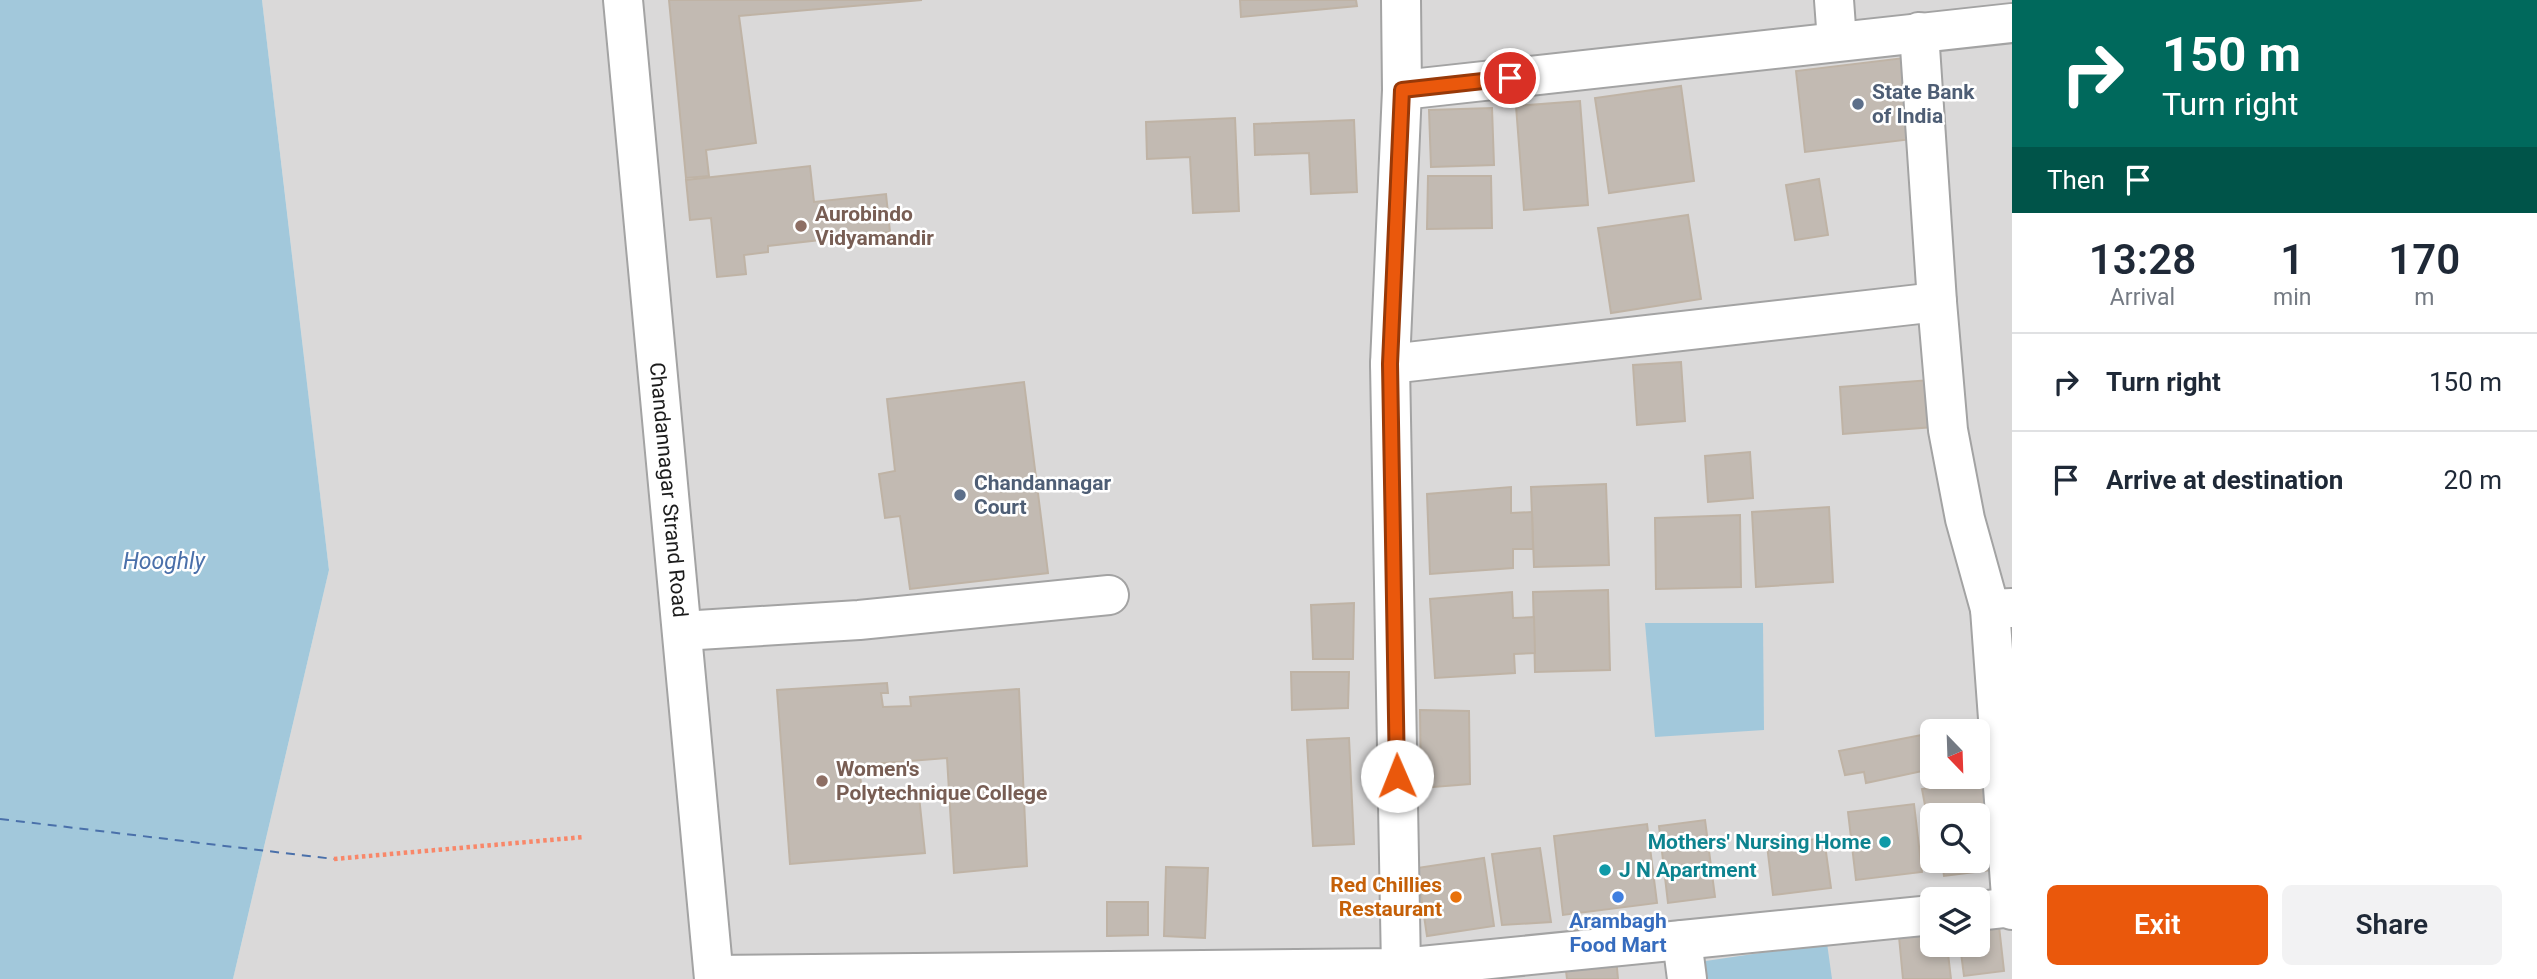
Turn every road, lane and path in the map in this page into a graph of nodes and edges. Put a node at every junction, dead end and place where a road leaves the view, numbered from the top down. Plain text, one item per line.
1 (623, 0) edge
2 (1401, 0) edge
3 (1835, 0) edge
4 (2012, 23) edge
5 (1919, 32) junction
6 (1837, 41) junction
7 (1402, 90) junction
8 (1937, 302) junction
9 (1390, 364) junction
10 (1110, 595) dead end
11 (2001, 608) edge
12 (682, 631) junction
13 (584, 837) dead end
14 (334, 859) dead end
15 (2012, 908) edge
16 (1990, 910) edge
17 (1920, 916) edge
18 (1682, 940) junction
19 (1401, 968) junction
20 (1232, 974) edge
21 (982, 976) edge
22 (714, 977) edge
23 (1687, 979) edge

1 - 12 street, Chandannagar Strand Road
2 - 7 street
3 - 6 street
4 - 5 street
5 - 6 street
5 - 8 street
6 - 7 street
7 - 9 street
8 - 9 street
8 - 11 street
9 - 19 street
10 - 12 street
11 - 15 street
12 - 22 street, Chandannagar Strand Road
13 - 14 path
15 - 16 street
17 - 18 street
18 - 19 street
18 - 23 street
19 - 20 street
20 - 21 street
21 - 22 street

